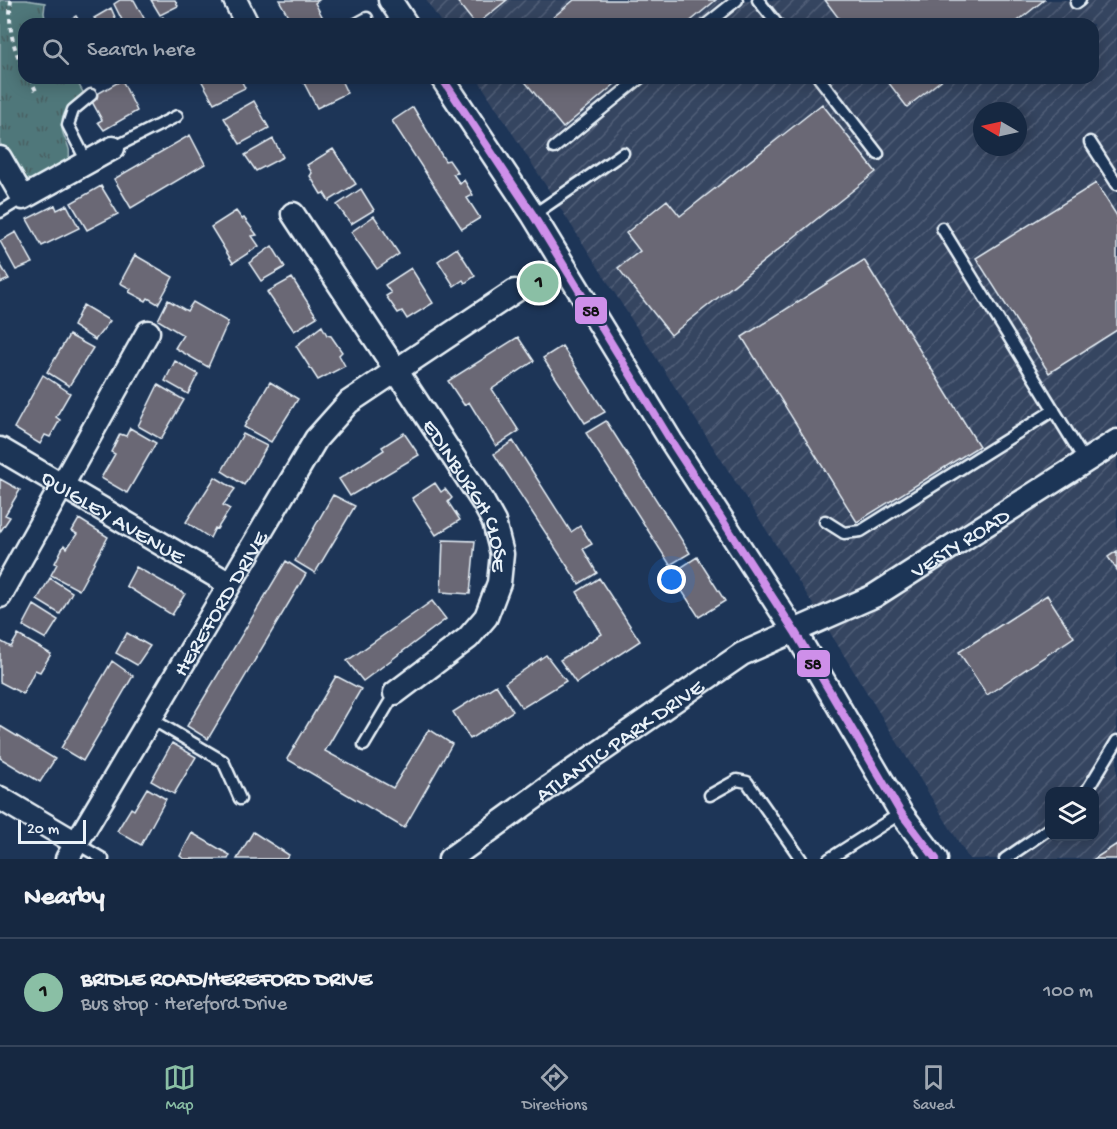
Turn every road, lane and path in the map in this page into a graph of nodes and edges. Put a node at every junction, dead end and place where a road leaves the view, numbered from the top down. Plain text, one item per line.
1 (11, 0) edge
2 (235, 0) edge
3 (390, 0) edge
4 (737, 0) edge
5 (758, 0) edge
6 (244, 18) edge
7 (402, 18) edge
8 (714, 18) edge
9 (772, 18) edge
10 (18, 58) edge
11 (33, 84) edge
12 (446, 84) edge
13 (633, 84) edge
14 (824, 84) edge
15 (37, 93) dead end
16 (91, 95) dead end
17 (177, 116) dead end
18 (1090, 142) dead end
19 (113, 148) joint
20 (554, 148) dead end
21 (623, 153) dead end
22 (878, 154) dead end
23 (0, 158) edge
24 (87, 162) junction
25 (1117, 184) edge
26 (23, 198) junction
27 (0, 212) edge
28 (293, 214) dead end
29 (533, 215) junction
30 (942, 228) dead end
31 (515, 291) dead end
32 (148, 332) dead end
33 (396, 369) junction
34 (1054, 410) junction
35 (1117, 441) edge
36 (0, 449) edge
37 (1085, 461) junction
38 (62, 485) junction
39 (825, 521) dead end
40 (228, 584) junction
41 (0, 596) edge
42 (795, 632) junction
43 (395, 693) joint
44 (150, 718) junction
45 (1117, 741) edge
46 (364, 745) dead end
47 (1089, 787) edge
48 (710, 795) dead end
49 (0, 798) edge
50 (240, 799) dead end
51 (901, 813) junction
52 (1045, 831) edge
53 (71, 851) edge
54 (103, 859) edge
55 (450, 859) edge
56 (801, 859) edge
57 (829, 859) edge
58 (936, 859) edge
59 (1005, 859) edge

1 - 10 path
2 - 6 street
3 - 7 street
4 - 8 lane
5 - 9 lane
11 - 15 path
12 - 29 street
13 - 20 lane
14 - 22 lane
16 - 24 lane
17 - 19 lane
18 - 25 lane
19 - 24 street
21 - 29 lane
23 - 26 street
24 - 26 street
26 - 27 lane
28 - 33 street
29 - 42 street
30 - 34 lane
31 - 33 street, HEREFORD DRIVE
32 - 38 street
33 - 40 street, HEREFORD DRIVE
33 - 43 street, EDINBURGH CLOSE
34 - 37 lane
34 - 39 lane
35 - 37 street, VESTY ROAD
36 - 38 street, QUIGLEY AVENUE
37 - 42 street, VESTY ROAD
38 - 40 street, QUIGLEY AVENUE
38 - 41 street
40 - 44 street, HEREFORD DRIVE
42 - 51 street
42 - 55 street, ATLANTIC PARK DRIVE
43 - 46 lane
44 - 50 lane
44 - 53 street, HEREFORD DRIVE
45 - 47 lane
48 - 56 lane
49 - 53 street
51 - 57 lane
51 - 58 street
52 - 59 lane
53 - 54 lane

